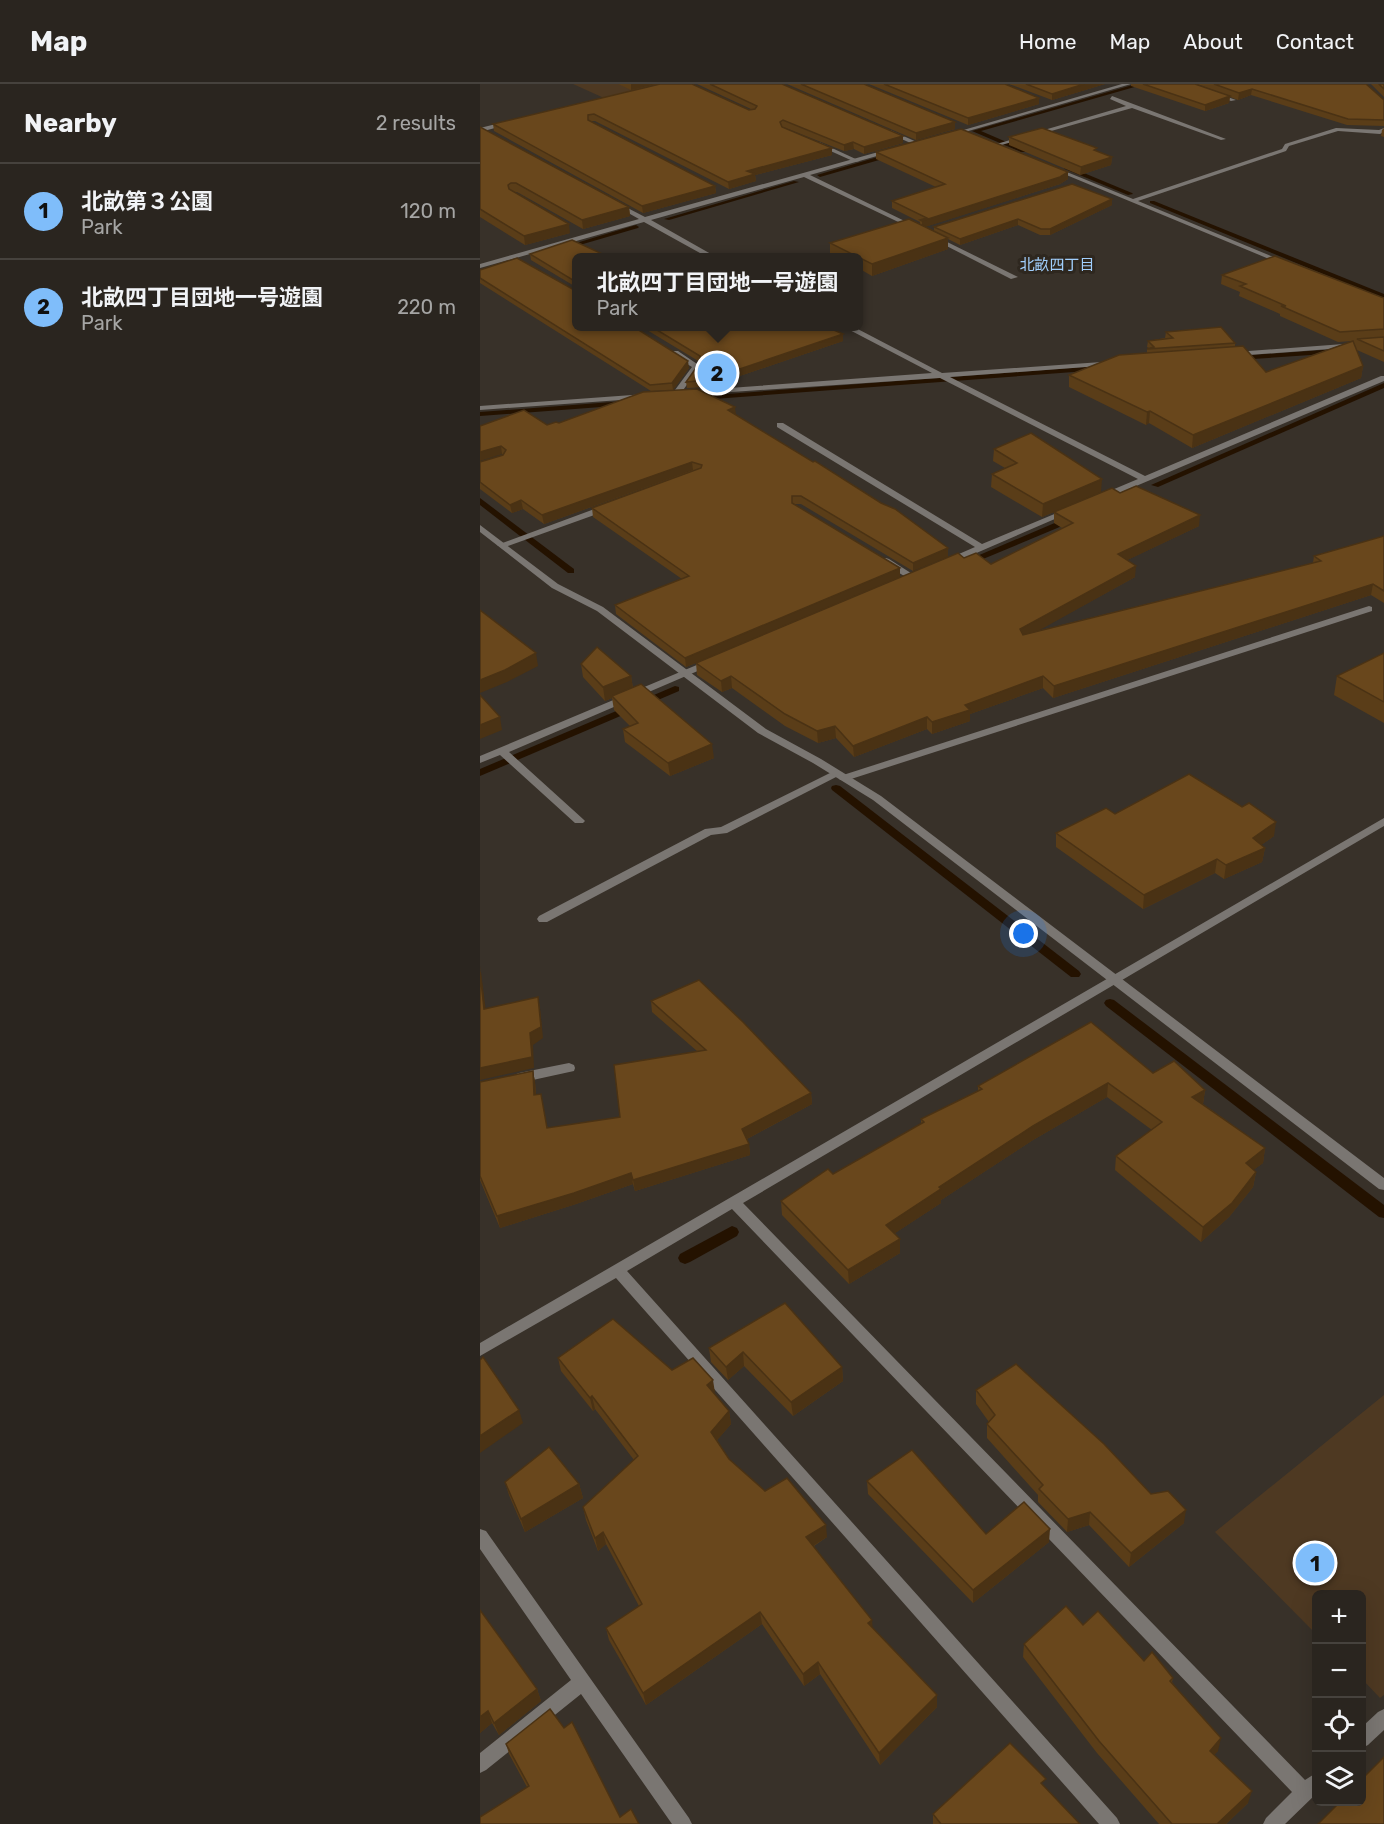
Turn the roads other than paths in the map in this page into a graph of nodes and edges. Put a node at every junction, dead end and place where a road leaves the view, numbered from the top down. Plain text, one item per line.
1 (1127, 84) edge
2 (1185, 84) edge
3 (1112, 98) dead end
4 (1233, 100) edge
5 (1042, 101) edge
6 (1053, 105) junction
7 (1132, 106) junction
8 (516, 121) edge
9 (962, 128) junction
10 (481, 129) edge
11 (884, 130) edge
12 (1384, 130) edge
13 (493, 135) edge
14 (939, 137) edge
15 (806, 138) edge
16 (979, 138) edge
17 (1223, 139) dead end
18 (928, 141) edge
19 (987, 141) edge
20 (916, 144) junction
21 (996, 145) junction
22 (907, 147) edge
23 (897, 149) edge
24 (1007, 149) edge
25 (857, 160) junction
26 (1051, 167) edge
27 (805, 175) junction
28 (1084, 181) junction
29 (1073, 184) edge
30 (722, 191) edge
31 (732, 196) junction
32 (605, 198) edge
33 (1132, 201) junction
34 (645, 220) junction
35 (933, 229) edge
36 (576, 231) edge
37 (922, 232) junction
38 (587, 237) junction
39 (706, 253) edge
40 (516, 256) junction
41 (526, 262) edge
42 (480, 266) edge
43 (1296, 268) edge
44 (1014, 277) dead end
45 (853, 331) edge
46 (1384, 343) edge
47 (668, 349) edge
48 (1231, 354) edge
49 (1125, 362) edge
50 (938, 376) junction
51 (1384, 378) edge
52 (676, 394) junction
53 (665, 395) edge
54 (653, 396) edge
55 (480, 408) edge
56 (780, 425) dead end
57 (1144, 480) junction
58 (621, 502) edge
59 (1091, 502) edge
60 (1080, 506) edge
61 (480, 528) edge
62 (502, 545) junction
63 (982, 548) junction
64 (874, 554) edge
65 (942, 565) edge
66 (922, 573) edge
67 (912, 577) junction
68 (902, 582) edge
69 (1368, 609) dead end
70 (718, 659) edge
71 (686, 673) junction
72 (502, 751) junction
73 (480, 760) edge
74 (840, 775) junction
75 (579, 821) dead end
76 (1384, 821) edge
77 (543, 919) dead end
78 (1113, 980) junction
79 (569, 1068) dead end
80 (502, 1082) edge
81 (1384, 1185) edge
82 (734, 1202) junction
83 (618, 1270) junction
84 (480, 1350) edge
85 (480, 1536) edge
86 (583, 1682) junction
87 (1384, 1718) edge
88 (1366, 1735) edge
89 (480, 1764) edge
90 (1311, 1787) edge
91 (684, 1824) edge
92 (1111, 1824) edge
93 (1272, 1824) edge

1 - 6 street
2 - 4 street
3 - 7 street
5 - 6 street
6 - 9 street
7 - 17 street
7 - 21 street
8 - 10 street
9 - 14 street
9 - 16 street
10 - 13 street
11 - 20 street
12 - 33 street
15 - 25 street
18 - 20 street
19 - 21 street
20 - 22 street
21 - 24 street
23 - 25 street
25 - 27 street
26 - 28 street
27 - 31 street
27 - 37 street
28 - 29 street
28 - 33 street
30 - 31 street
31 - 34 street
32 - 34 street
33 - 43 street
34 - 38 street
34 - 39 street
35 - 37 street
36 - 38 street
37 - 44 street
38 - 40 street
40 - 41 street
40 - 42 street
45 - 50 street
46 - 48 street
47 - 52 street
49 - 50 street
50 - 52 street
50 - 57 street
51 - 57 street
52 - 53 street
54 - 55 street
56 - 63 street
57 - 59 street
58 - 62 street
60 - 63 street
61 - 62 street
62 - 71 street
63 - 65 street
64 - 67 street
66 - 67 street
67 - 68 street
69 - 74 street
70 - 71 street
71 - 72 street
71 - 74 street
72 - 73 street
72 - 75 street
74 - 77 street
74 - 78 street
76 - 78 street
78 - 81 street
78 - 82 street
79 - 80 street
82 - 83 street
82 - 90 street
83 - 84 street
83 - 92 street
85 - 86 street
86 - 89 street
86 - 91 street
87 - 88 street
90 - 93 street

